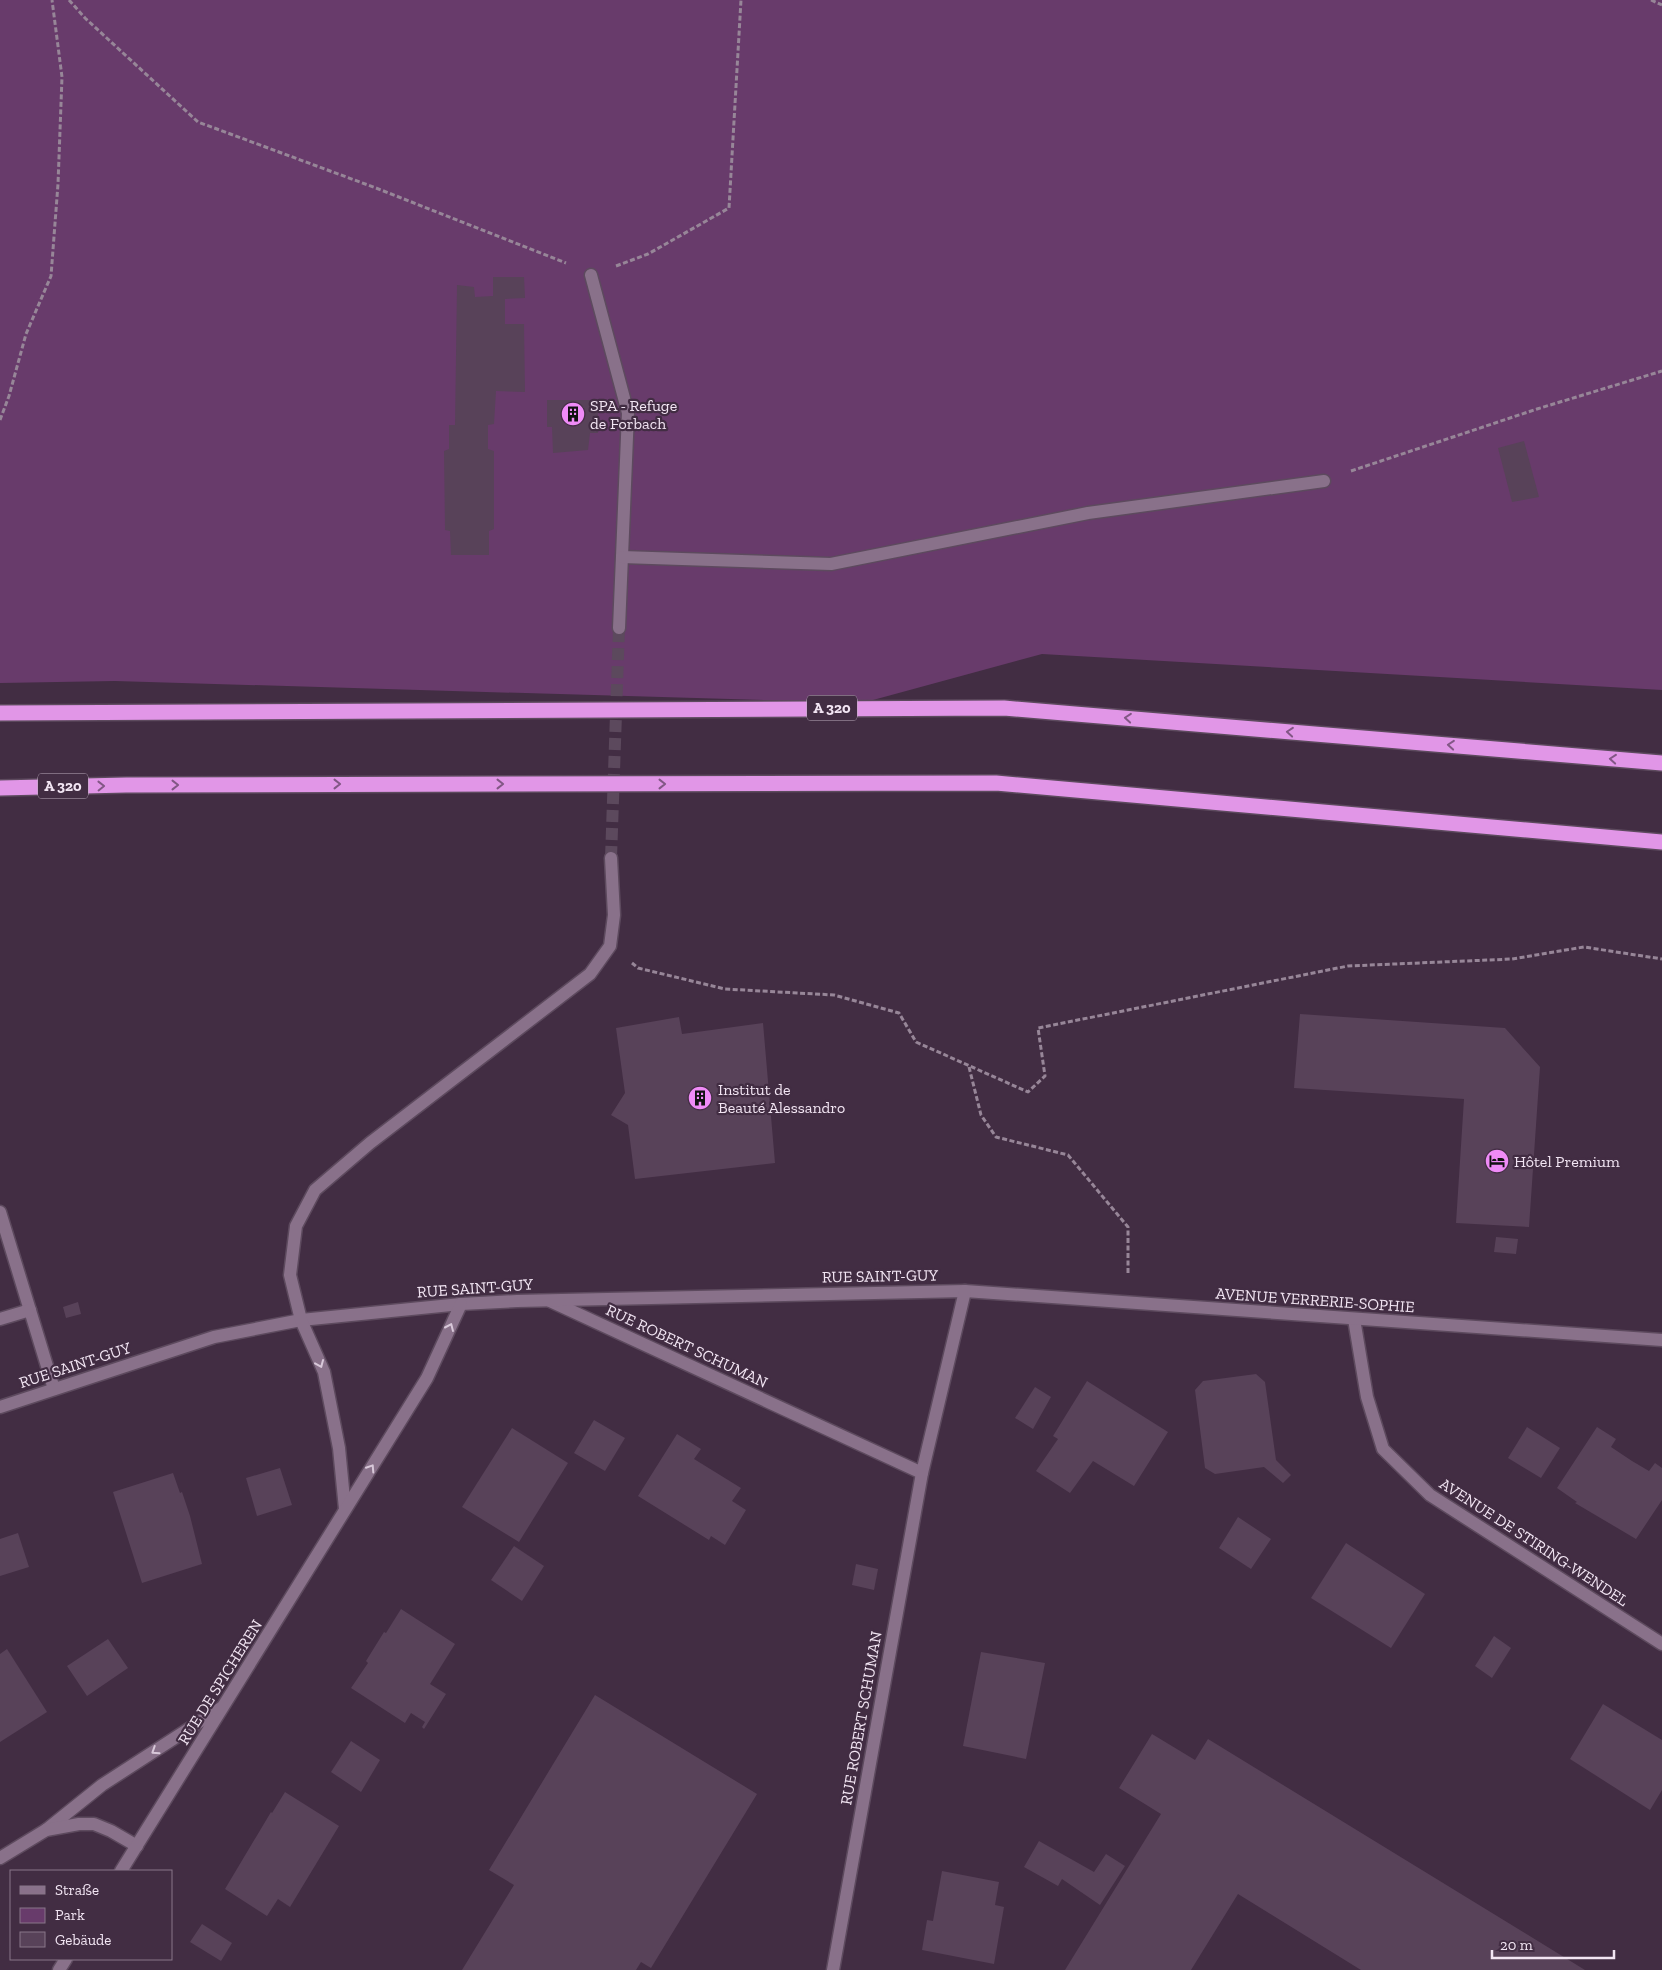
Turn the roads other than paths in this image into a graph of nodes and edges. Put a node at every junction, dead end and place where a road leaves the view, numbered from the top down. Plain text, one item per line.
1 (592, 275) road end
2 (1324, 480) road end
3 (622, 557) junction
4 (619, 628) tunnel mouth
5 (0, 713) edge
6 (1662, 763) edge
7 (0, 788) edge
8 (1662, 842) edge
9 (612, 858) tunnel mouth
10 (0, 1212) edge
11 (965, 1291) junction
12 (548, 1300) junction
13 (461, 1304) junction
14 (30, 1310) junction
15 (0, 1319) edge
16 (1354, 1319) junction
17 (301, 1320) junction
18 (1662, 1340) edge
19 (54, 1389) junction
20 (0, 1407) edge
21 (922, 1473) junction
22 (345, 1509) junction
23 (1662, 1644) edge
24 (225, 1705) junction
25 (46, 1830) junction
26 (136, 1846) junction
27 (0, 1858) edge
28 (122, 1870) edge
29 (833, 1970) edge

1 - 3 street
2 - 3 street
3 - 4 street
6 -> 5 highway, A 320
7 -> 8 highway, A 320
9 - 17 street
10 - 14 street
11 - 12 street, RUE SAINT-GUY
11 - 16 street, AVENUE VERRERIE-SOPHIE
11 - 21 street, RUE ROBERT SCHUMAN
12 - 13 street, RUE SAINT-GUY
12 - 21 street, RUE ROBERT SCHUMAN
13 - 17 street, RUE SAINT-GUY
22 -> 13 street, RUE DE SPICHEREN
14 - 15 street
14 - 19 street
16 - 18 street, AVENUE VERRERIE-SOPHIE
16 - 23 street, AVENUE DE STIRING-WENDEL
17 - 19 street, RUE SAINT-GUY
17 -> 22 street
19 - 20 street, RUE SAINT-GUY
21 - 29 street, RUE ROBERT SCHUMAN
22 - 24 street, RUE DE SPICHEREN
24 -> 25 street
24 - 26 street, RUE DE SPICHEREN
25 - 26 street
25 - 27 street
26 - 28 street, RUE DE SPICHEREN

